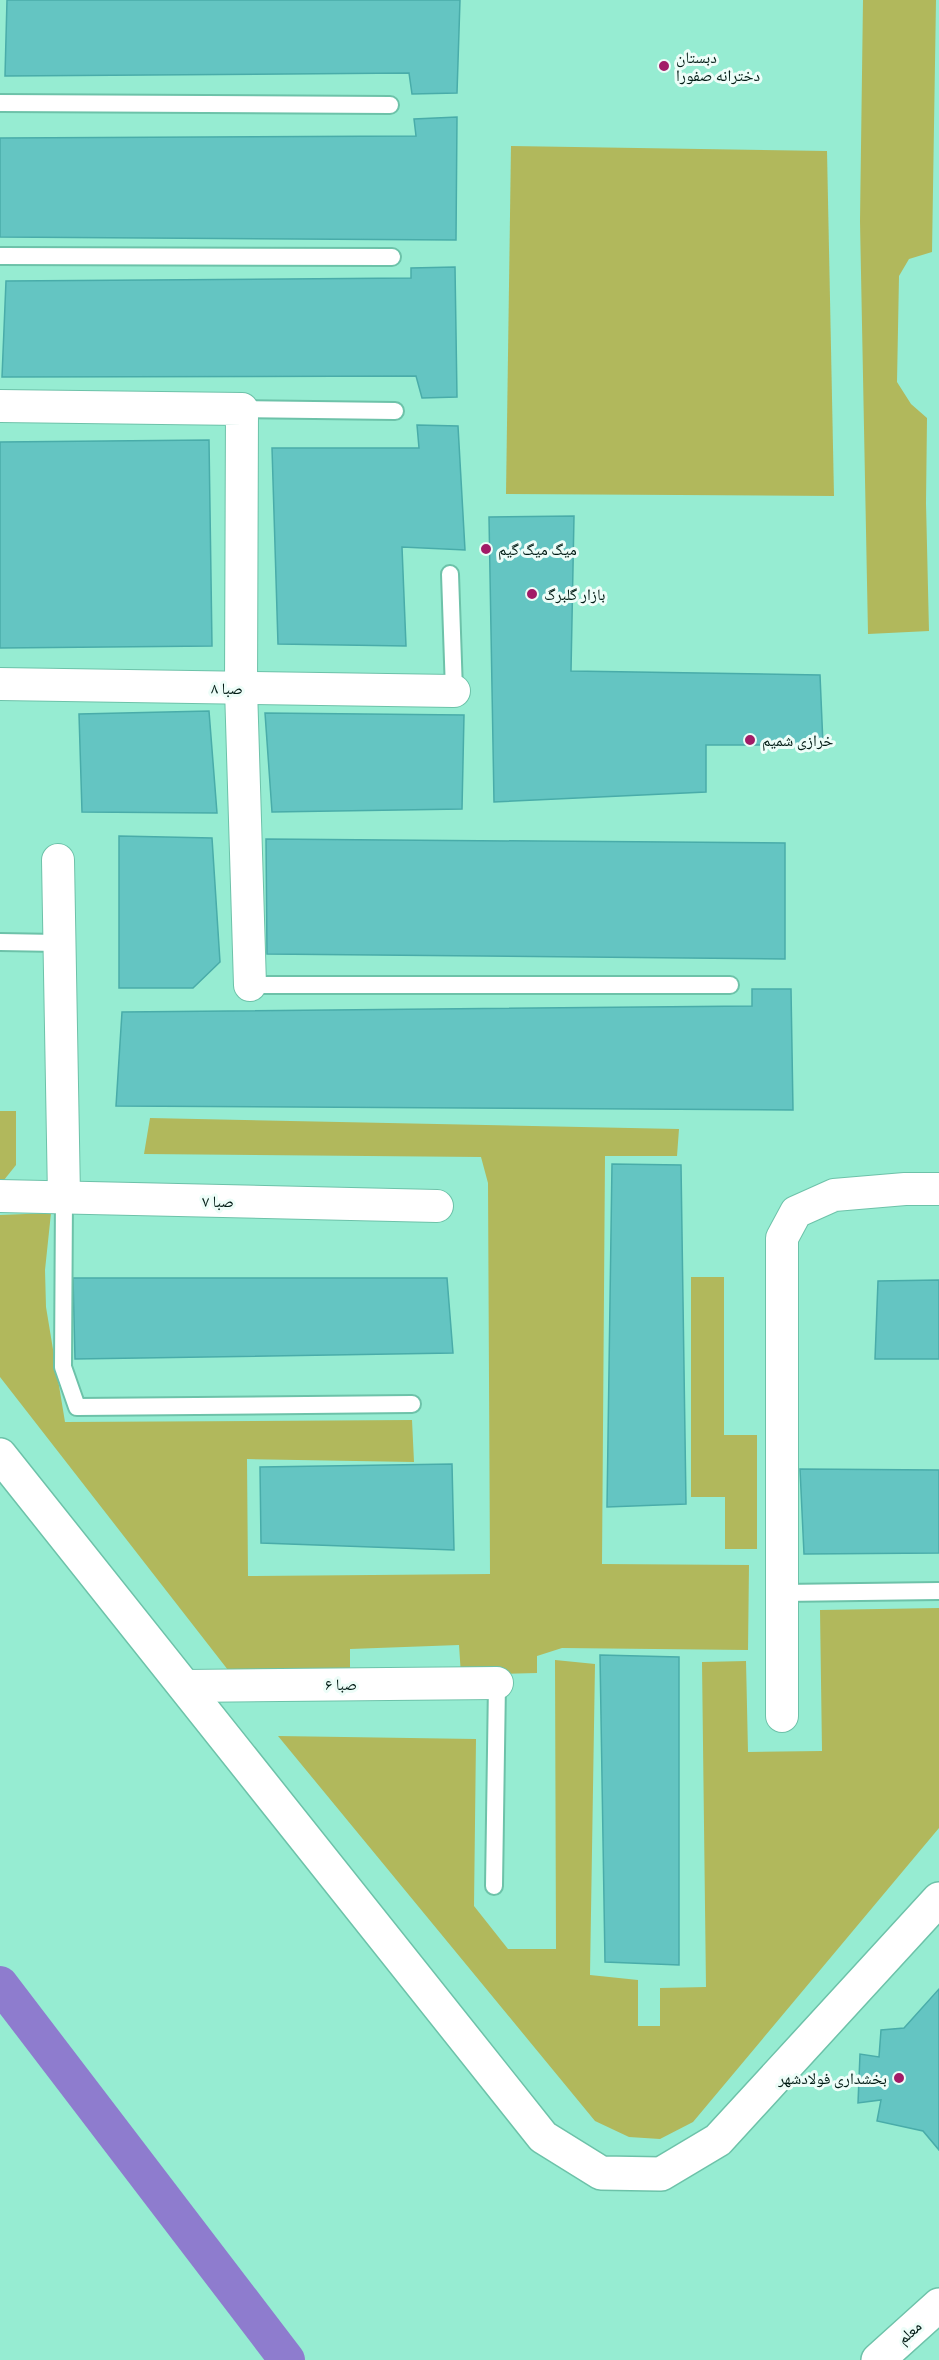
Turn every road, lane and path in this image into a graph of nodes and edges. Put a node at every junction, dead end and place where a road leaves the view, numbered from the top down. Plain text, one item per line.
1 (0, 103) edge
2 (390, 105) dead end
3 (0, 256) edge
4 (392, 257) dead end
5 (0, 406) edge
6 (242, 409) junction
7 (395, 411) dead end
8 (450, 574) dead end
9 (0, 684) edge
10 (241, 688) junction
11 (454, 691) joint
12 (58, 860) dead end
13 (0, 942) edge
14 (58, 943) junction
15 (250, 985) joint
16 (730, 985) dead end
17 (939, 1190) edge
18 (0, 1196) edge
19 (64, 1197) junction
20 (437, 1206) dead end
21 (412, 1404) dead end
22 (0, 1455) edge
23 (939, 1591) edge
24 (782, 1593) junction
25 (497, 1683) joint
26 (185, 1686) junction
27 (782, 1716) dead end
28 (495, 1886) dead end
29 (939, 1899) edge
30 (939, 2305) edge
31 (878, 2360) edge

1 - 2 lane
3 - 4 lane
5 - 6 street
6 - 7 lane
6 - 10 street
8 - 11 lane
9 - 10 street, صبا ۸
10 - 11 street, صبا ۸
10 - 15 street
12 - 14 street
13 - 14 lane
14 - 19 street
15 - 16 lane
17 - 24 street
18 - 19 street, صبا ۷
19 - 20 street, صبا ۷
19 - 21 lane
22 - 26 street
23 - 24 lane
24 - 27 street
25 - 26 street, صبا ۶
25 - 28 lane
26 - 29 street
30 - 31 street, معلم

